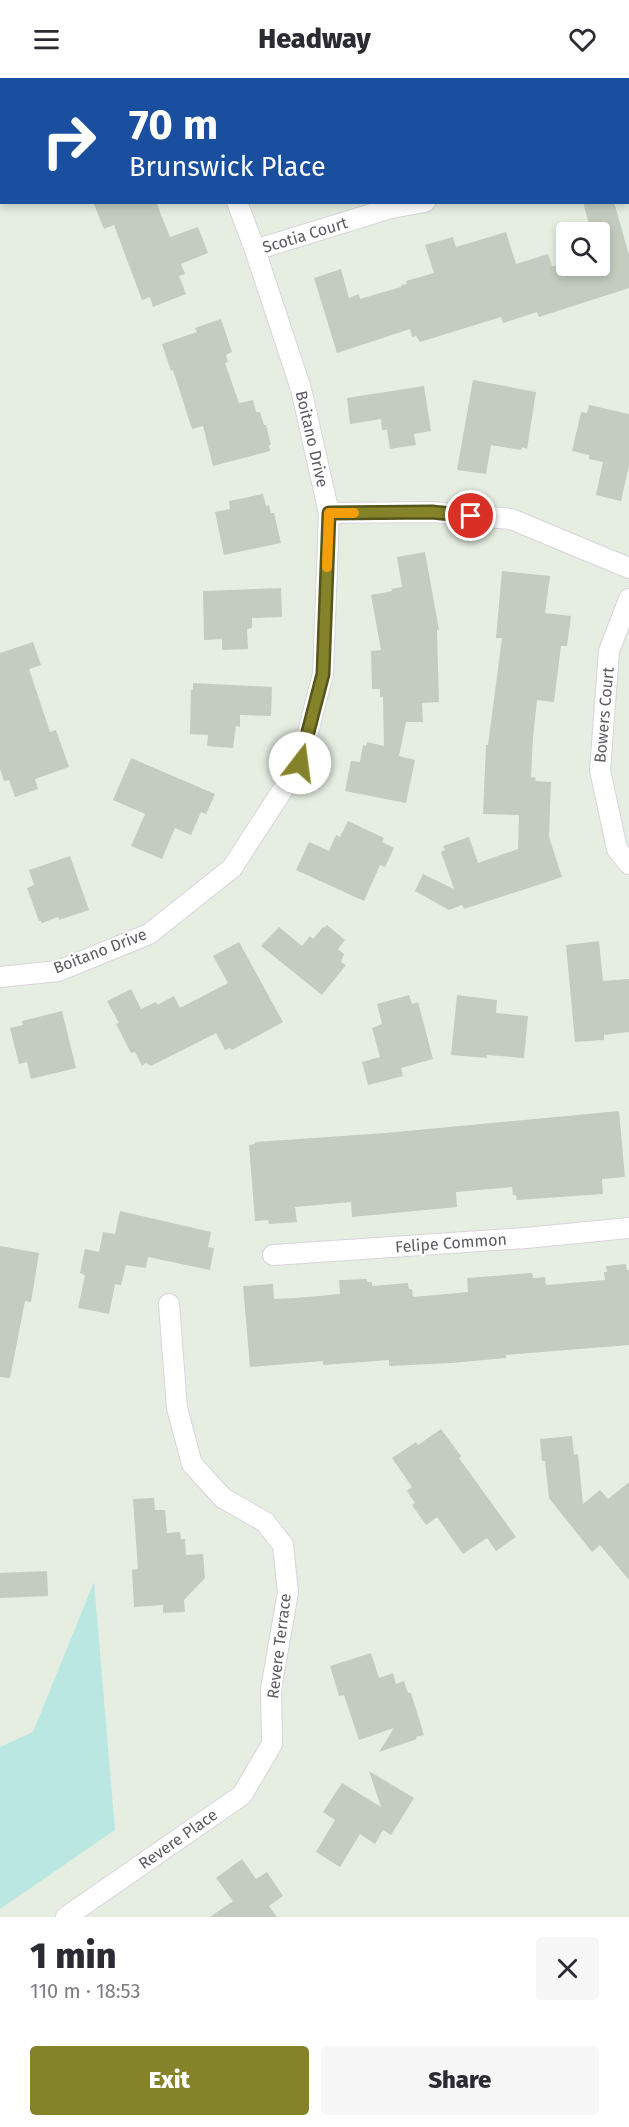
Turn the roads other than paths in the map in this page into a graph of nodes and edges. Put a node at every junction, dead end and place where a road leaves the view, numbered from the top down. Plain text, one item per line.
1 (238, 204) edge
2 (414, 204) edge
3 (255, 250) junction
4 (329, 513) junction
5 (629, 568) edge
6 (629, 600) edge
7 (629, 864) edge
8 (0, 977) edge
9 (629, 1228) edge
10 (273, 1255) dead end
11 (169, 1304) dead end
12 (272, 1744) joint
13 (66, 1917) edge

1 - 3 street, Boitano Drive
2 - 3 street, Scotia Court
3 - 4 street, Boitano Drive
4 - 5 street
4 - 8 street, Boitano Drive
6 - 7 street, Bowers Court
9 - 10 street, Felipe Common
11 - 12 street, Revere Terrace
12 - 13 street, Revere Place

